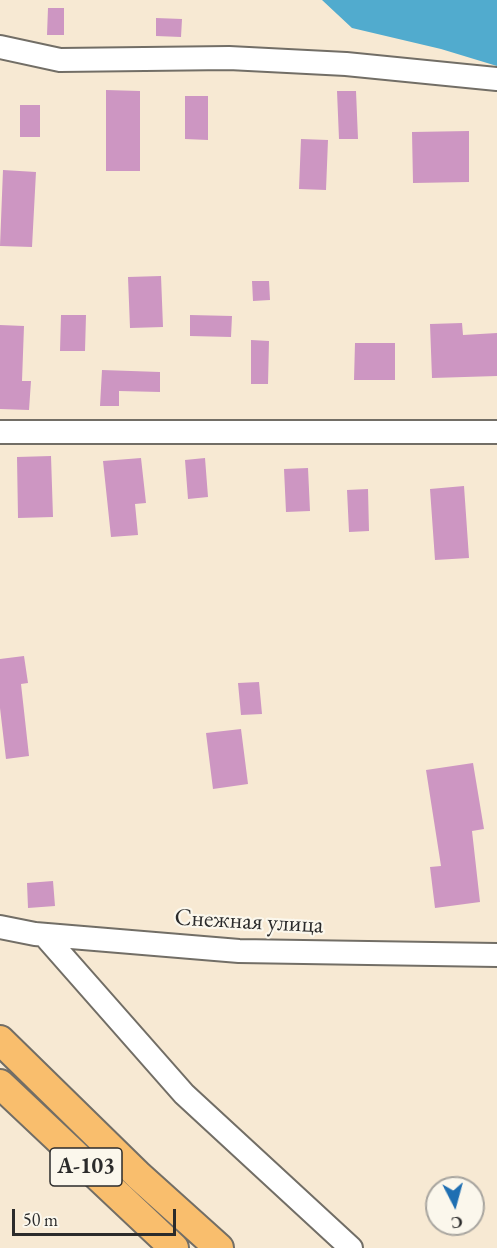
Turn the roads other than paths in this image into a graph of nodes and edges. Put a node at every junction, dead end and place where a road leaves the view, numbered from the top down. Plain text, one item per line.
1 (0, 47) edge
2 (497, 79) edge
3 (0, 432) edge
4 (497, 432) edge
5 (0, 927) edge
6 (44, 935) junction
7 (497, 955) edge
8 (0, 1040) edge
9 (0, 1084) edge
10 (174, 1248) edge
11 (219, 1248) edge
12 (351, 1248) edge

1 - 2 street
3 - 4 street
5 - 6 street, Снежная улица
6 - 7 street, Снежная улица
6 - 12 street
8 - 11 main road, А-103
9 - 10 main road, А-103

